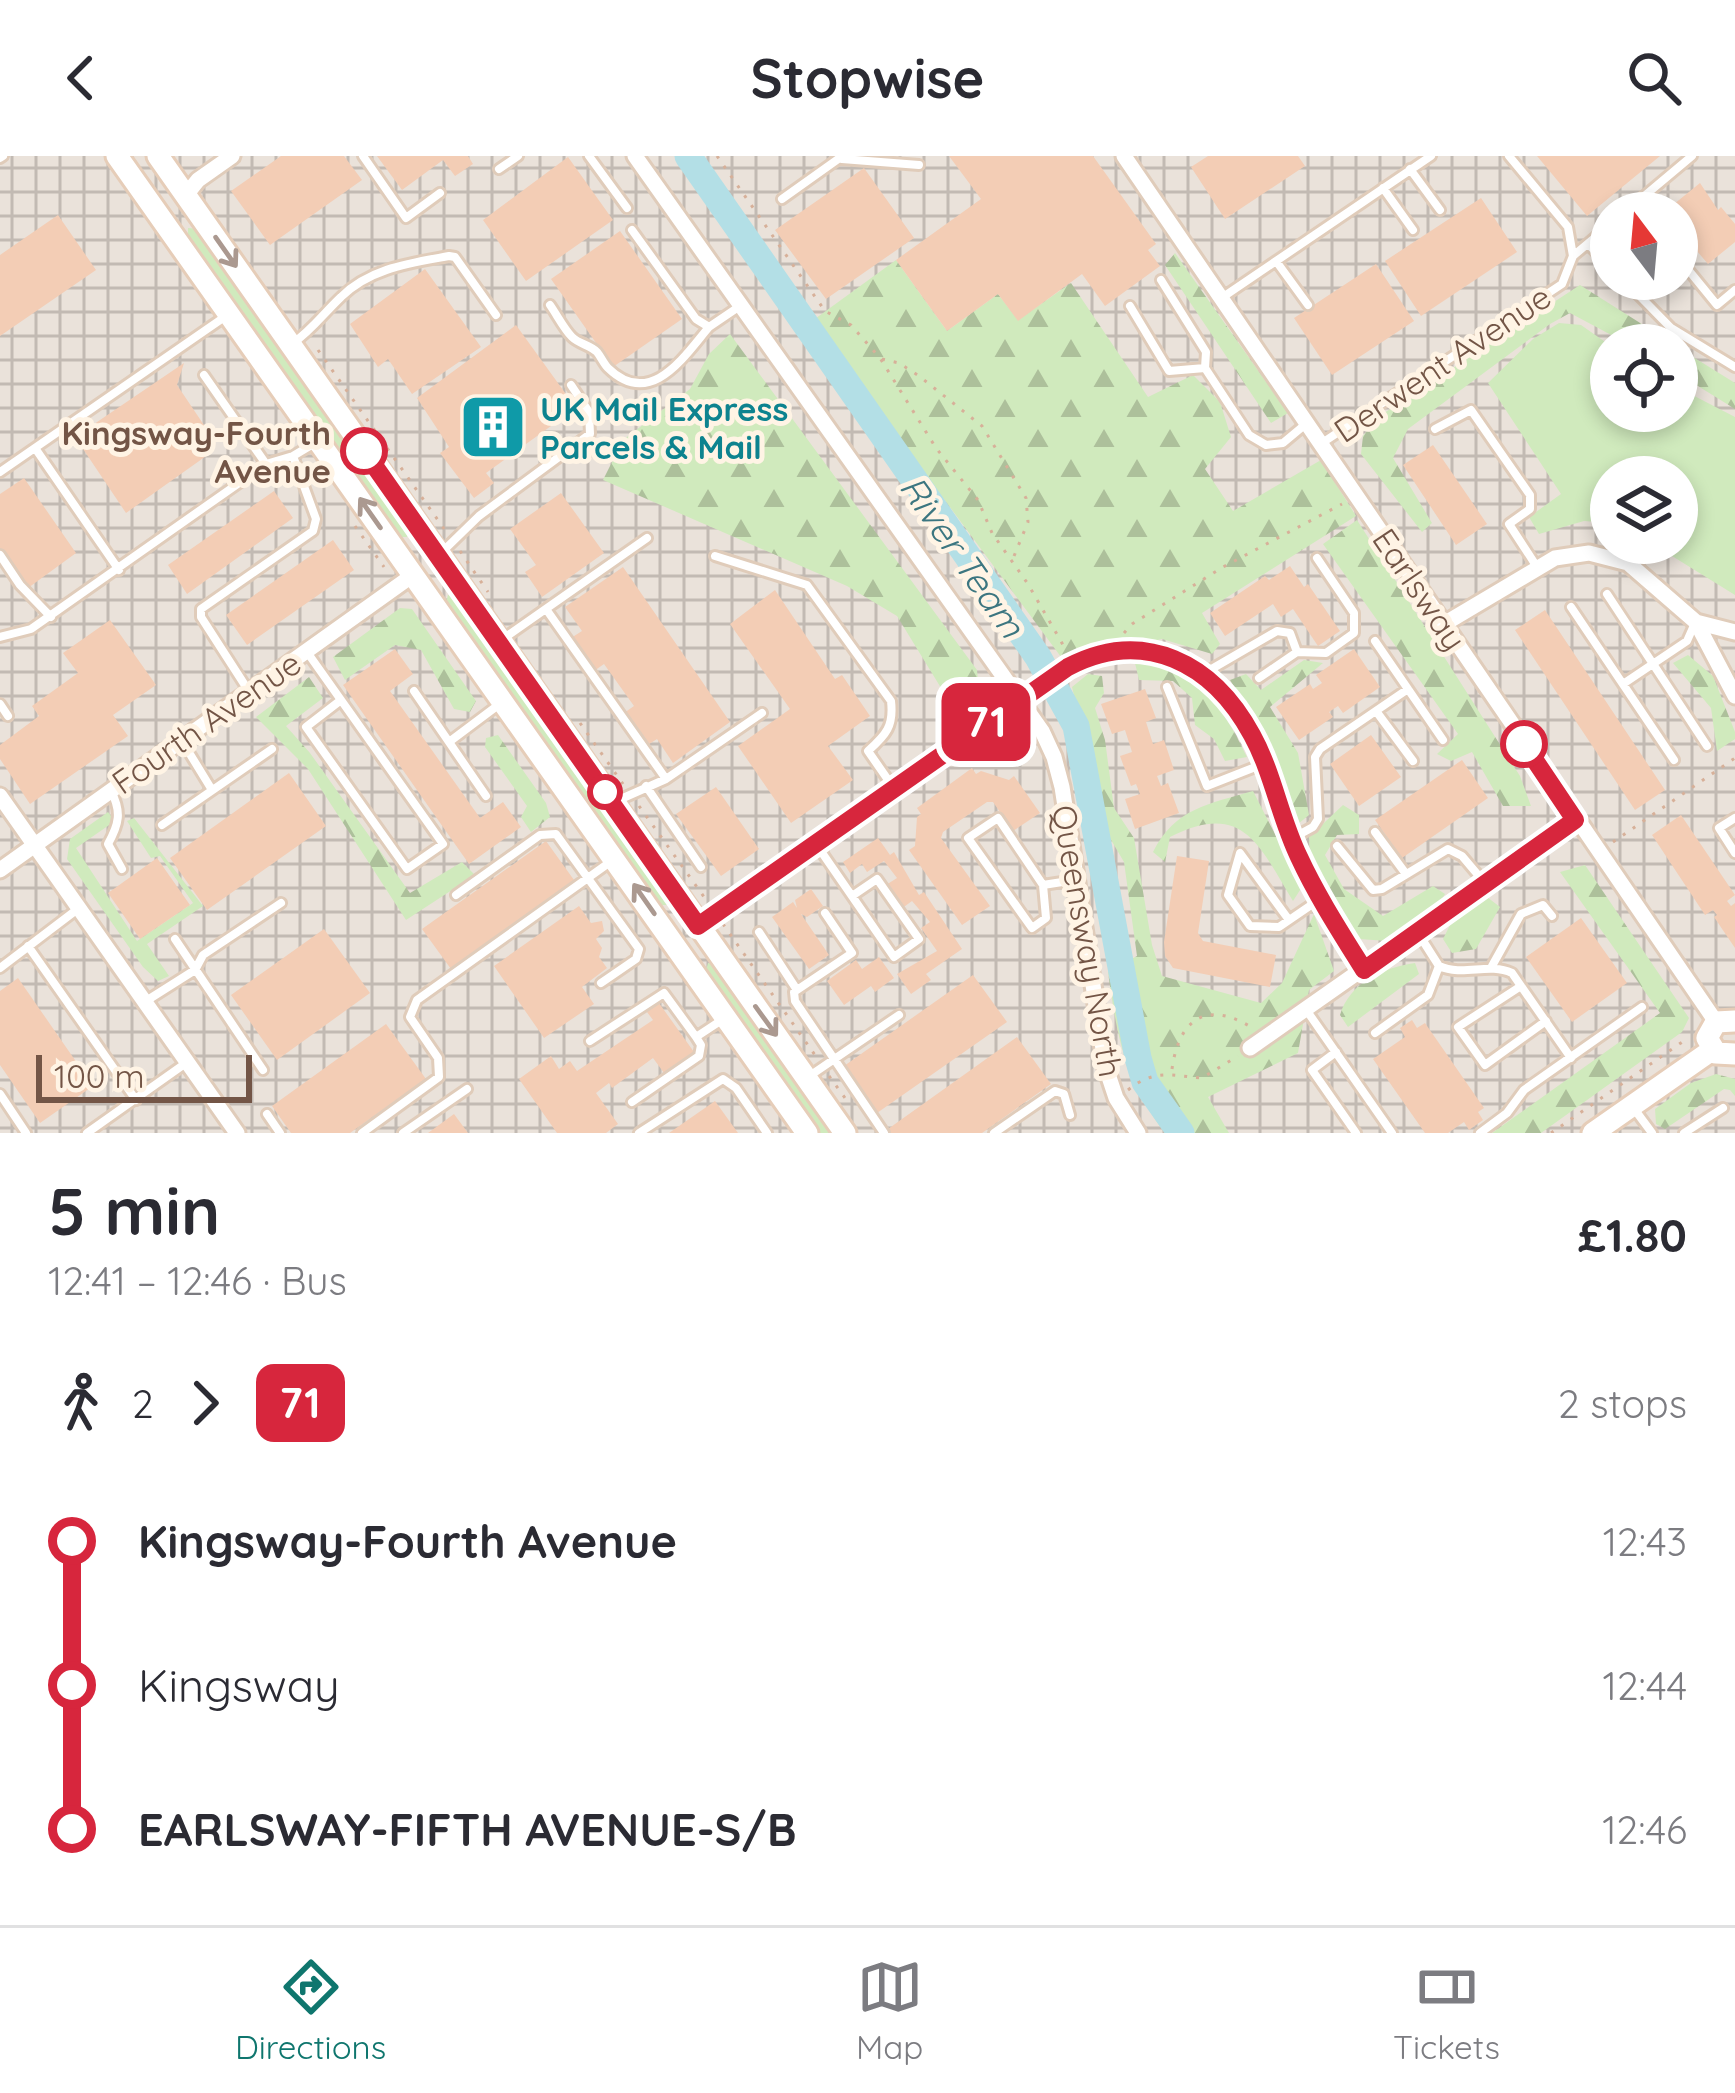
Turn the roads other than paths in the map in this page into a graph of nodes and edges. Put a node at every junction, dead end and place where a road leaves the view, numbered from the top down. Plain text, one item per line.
1 (117, 156) edge
2 (158, 156) edge
3 (232, 156) edge
4 (362, 156) edge
5 (518, 156) edge
6 (589, 156) edge
7 (635, 156) edge
8 (1124, 156) edge
9 (1431, 156) edge
10 (1509, 156) edge
11 (1692, 156) edge
12 (841, 158) edge
13 (919, 165) dead end
14 (499, 169) dead end
15 (1410, 170) junction
16 (1383, 188) junction
17 (1649, 192) edge
18 (440, 193) dead end
19 (186, 195) junction
20 (782, 199) dead end
21 (627, 208) dead end
22 (1440, 210) dead end
23 (165, 222) junction
24 (632, 230) dead end
25 (1413, 230) dead end
26 (1588, 244) edge
27 (1573, 256) junction
28 (1276, 261) junction
29 (1161, 280) dead end
30 (1698, 281) edge
31 (1735, 290) edge
32 (1222, 298) junction
33 (1644, 300) edge
34 (550, 305) dead end
35 (741, 305) junction
36 (1307, 305) dead end
37 (1130, 306) dead end
38 (230, 313) junction
39 (496, 315) dead end
40 (709, 327) junction
41 (298, 340) junction
42 (1205, 368) junction
43 (1735, 368) edge
44 (203, 375) dead end
45 (571, 385) dead end
46 (1308, 422) junction
47 (1435, 429) dead end
48 (319, 440) junction
49 (1322, 443) junction
50 (35, 448) junction
51 (293, 456) junction
52 (266, 464) junction
53 (0, 472) edge
54 (646, 538) dead end
55 (445, 549) junction
56 (0, 556) edge
57 (715, 556) dead end
58 (1317, 558) dead end
59 (1538, 568) junction
60 (119, 570) junction
61 (413, 575) junction
62 (1607, 594) dead end
63 (1570, 607) dead end
64 (546, 609) junction
65 (51, 616) junction
66 (1696, 622) junction
67 (1444, 624) junction
68 (1735, 632) edge
69 (0, 637) edge
70 (499, 641) junction
71 (1375, 641) dead end
72 (306, 651) junction
73 (1297, 652) junction
74 (1735, 656) edge
75 (1652, 663) junction
76 (1203, 674) junction
77 (1259, 678) dead end
78 (1623, 684) junction
79 (1167, 687) dead end
80 (1408, 689) junction
81 (1731, 690) edge
82 (249, 691) junction
83 (414, 692) dead end
84 (1028, 693) junction
85 (341, 700) junction
86 (503, 702) junction
87 (0, 704) edge
88 (1376, 711) junction
89 (762, 712) dead end
90 (8, 716) dead end
91 (181, 740) junction
92 (1443, 740) dead end
93 (449, 742) junction
94 (1707, 746) dead end
95 (272, 749) dead end
96 (1674, 760) dead end
97 (1413, 761) dead end
98 (1263, 764) junction
99 (666, 779) junction
100 (646, 786) junction
101 (893, 788) junction
102 (110, 790) junction
103 (212, 790) junction
104 (0, 796) edge
105 (486, 796) dead end
106 (621, 797) junction
107 (1735, 818) edge
108 (1575, 820) junction
109 (162, 825) dead end
110 (1375, 832) dead end
111 (1291, 839) junction
112 (34, 844) junction
113 (815, 844) junction
114 (1337, 846) dead end
115 (1735, 853) edge
116 (616, 859) junction
117 (701, 867) dead end
118 (122, 869) dead end
119 (0, 870) edge
120 (1406, 874) junction
121 (589, 877) junction
122 (1077, 880) junction
123 (1485, 884) junction
124 (1042, 885) junction
125 (456, 895) dead end
126 (852, 896) junction
127 (1321, 898) junction
128 (281, 903) dead end
129 (79, 908) junction
130 (825, 913) dead end
131 (1552, 916) dead end
132 (707, 920) junction
133 (1289, 920) junction
134 (758, 932) dead end
135 (1418, 932) junction
136 (175, 939) dead end
137 (674, 943) junction
138 (28, 946) junction
139 (1439, 967) junction
140 (0, 968) edge
141 (1491, 968) junction
142 (195, 970) junction
143 (1364, 970) junction
144 (601, 983) dead end
145 (1521, 986) junction
146 (797, 990) junction
147 (145, 1002) junction
148 (1642, 1006) dead end
149 (1306, 1009) junction
150 (899, 1015) dead end
151 (726, 1017) junction
152 (1719, 1017) edge
153 (1546, 1022) junction
154 (1375, 1033) dead end
155 (697, 1037) junction
156 (590, 1041) dead end
157 (1250, 1048) road end
158 (1712, 1050) junction
159 (1336, 1052) junction
160 (1735, 1054) edge
161 (1571, 1058) junction
162 (834, 1060) junction
163 (187, 1062) junction
164 (263, 1070) dead end
165 (815, 1072) junction
166 (467, 1089) dead end
167 (0, 1094) edge
168 (136, 1100) junction
169 (632, 1102) dead end
170 (1632, 1105) junction
171 (1723, 1108) dead end
172 (267, 1114) dead end
173 (1070, 1115) dead end
174 (852, 1125) edge
175 (1388, 1132) edge
176 (26, 1133) edge
177 (87, 1133) edge
178 (237, 1133) edge
179 (280, 1133) edge
180 (362, 1133) edge
181 (403, 1133) edge
182 (639, 1133) edge
183 (767, 1133) edge
184 (807, 1133) edge
185 (884, 1133) edge
186 (994, 1133) edge
187 (1138, 1133) edge
188 (1356, 1133) edge
189 (1480, 1133) edge
190 (1593, 1133) edge
191 (1652, 1133) edge
192 (1684, 1133) edge

1 - 23 street
2 - 19 street
3 - 19 street
4 - 18 lane
5 - 14 lane
6 - 21 lane
7 - 35 street, Queensway North
8 - 32 street, Earlsway
9 - 15 lane
10 - 27 lane
11 - 17 lane
12 - 13 lane
12 - 20 lane
15 - 16 lane
15 - 22 lane
16 - 25 lane
16 - 28 lane
19 - 23 street
19 -> 41 street
23 - 38 street
24 - 40 lane
26 - 27 lane
27 - 49 lane, Derwent Avenue
28 - 32 lane
28 - 36 lane
29 - 42 lane
30 - 31 lane
32 - 46 street, Earlsway
33 - 43 lane
34 - 40 lane
35 - 40 lane
35 - 84 street, Queensway North
37 - 42 lane
38 - 48 street
38 - 50 lane
39 - 41 lane
41 - 55 street
42 - 46 lane
44 - 52 lane
45 - 55 lane
46 - 49 street, Earlsway
47 - 59 lane
48 - 51 lane
61 -> 48 street
49 - 67 street, Earlsway
50 - 53 lane
50 - 60 lane
51 - 52 lane
51 - 82 lane
52 - 60 lane
54 - 64 lane
55 - 61 street
55 - 70 street
56 - 65 lane
57 - 101 lane
58 - 73 lane
59 - 66 street
59 - 67 street
60 - 65 lane
61 - 72 street, Fourth Avenue
61 - 86 street
62 - 75 lane
63 - 78 lane
64 - 70 lane
64 - 99 lane
65 - 69 lane
66 - 68 street
66 - 75 lane
66 - 81 street
67 - 108 street, Earlsway
70 - 106 street
71 - 80 lane
72 - 82 street, Fourth Avenue
72 - 85 lane
73 - 76 lane
73 - 77 lane
74 - 81 street
75 - 78 lane
75 - 94 lane
76 - 84 street
76 - 98 street
78 - 96 lane
79 - 98 lane
80 - 88 lane
80 - 92 lane
82 - 91 street, Fourth Avenue
83 - 93 lane
84 - 101 street
84 - 122 street, Queensway North
85 - 85 lane
86 - 93 lane
86 - 116 street
87 - 90 lane
88 - 97 lane
88 - 111 lane
89 - 99 lane
91 - 102 street, Fourth Avenue
91 - 103 lane
93 - 105 lane
95 - 103 lane
98 - 111 street
99 - 100 lane
100 - 106 lane
100 - 117 lane
101 - 113 street
102 - 112 street, Fourth Avenue
102 - 118 lane
103 - 109 lane
104 - 112 street
106 - 132 street
107 - 115 lane
108 - 123 street
108 - 152 street, Earlsway
110 - 120 lane
111 - 127 street
112 - 119 street, Fourth Avenue
112 - 129 street
113 - 126 lane
113 - 132 street
114 - 120 lane
116 - 121 lane
137 -> 116 street
120 - 123 lane
121 - 125 lane
121 - 144 lane
121 - 180 lane
122 - 124 lane
122 - 187 street, Queensway North
123 - 135 street
124 - 124 lane
126 - 126 lane
127 - 133 lane
127 - 143 street
128 - 142 lane
129 - 138 lane
129 - 147 street
130 - 146 lane
131 - 141 lane
132 - 137 street
132 -> 165 street
133 - 133 lane
134 - 146 lane
135 - 139 lane
135 - 143 street
136 - 142 lane
137 - 151 street
138 - 140 lane
138 - 168 lane
139 - 141 lane
139 - 154 lane
141 - 145 lane
142 - 147 lane
142 - 164 lane
143 - 149 street
145 - 153 lane
145 - 153 lane
146 - 162 lane
147 - 163 street
148 - 161 lane
149 - 157 street
149 - 159 lane
150 - 162 lane
151 - 155 lane
151 - 184 street
152 - 158 street
153 - 161 lane
155 - 156 lane
155 - 169 lane
158 - 160 street
158 - 170 street
159 - 175 lane
159 - 188 lane
161 - 189 lane
162 - 165 lane
162 - 185 lane
163 - 168 lane
163 - 178 street
165 - 174 street
166 - 181 lane
167 - 176 lane
168 - 177 lane
170 - 190 street
170 - 191 lane
171 - 192 lane
172 - 179 lane
173 - 186 lane
182 - 183 lane

